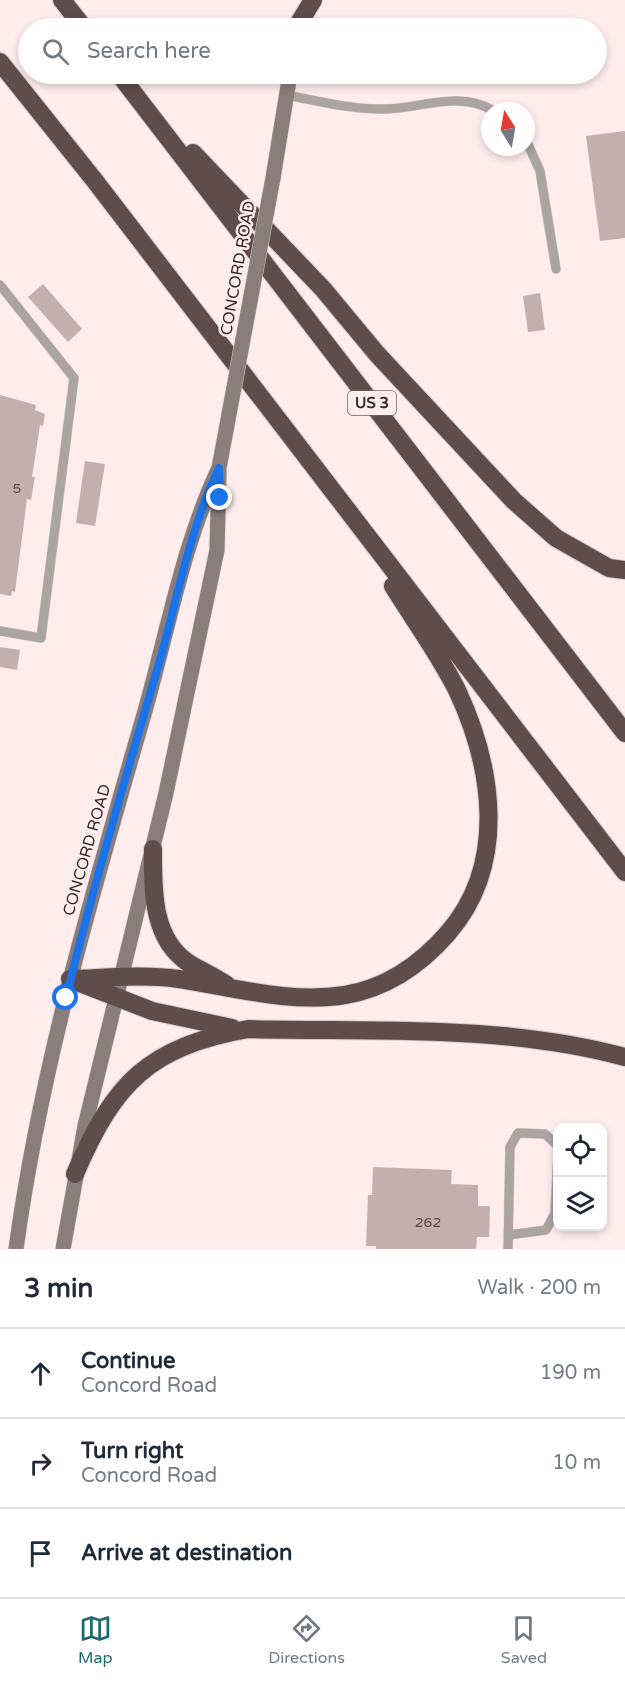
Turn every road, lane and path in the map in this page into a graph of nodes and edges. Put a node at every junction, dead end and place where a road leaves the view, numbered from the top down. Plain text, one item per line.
1 (62, 0) edge
2 (304, 0) edge
3 (313, 0) edge
4 (76, 18) edge
5 (301, 18) edge
6 (303, 18) edge
7 (0, 62) edge
8 (127, 84) edge
9 (288, 84) edge
10 (131, 89) junction
11 (286, 95) junction
12 (481, 105) edge
13 (533, 156) edge
14 (556, 269) dead end
15 (0, 285) edge
16 (219, 468) junction
17 (342, 502) junction
18 (625, 570) edge
19 (0, 631) edge
20 (625, 733) edge
21 (153, 849) junction
22 (625, 872) edge
23 (121, 977) junction
24 (70, 980) junction
25 (233, 989) junction
26 (115, 999) junction
27 (248, 1029) junction
28 (625, 1057) edge
29 (553, 1141) edge
30 (75, 1174) junction
31 (557, 1177) edge
32 (508, 1235) junction
33 (16, 1249) edge
34 (63, 1249) edge
35 (508, 1249) edge

1 - 4 highway
2 - 5 main road
3 - 6 highway
7 - 17 highway
8 - 10 highway, US 3
9 - 11 main road, CONCORD ROAD
10 - 18 highway
10 - 20 highway, US 3
11 - 12 lane
11 - 16 main road, CONCORD ROAD, bridge
13 - 14 lane
15 - 19 lane
16 - 21 main road, CONCORD ROAD
16 - 24 main road, CONCORD ROAD
17 - 22 highway
17 - 25 highway
21 - 23 main road, CONCORD ROAD
21 - 25 highway
23 - 24 highway
23 - 25 highway
23 - 26 main road, CONCORD ROAD
24 - 26 highway
24 - 33 main road, CONCORD ROAD
26 - 27 highway
26 - 30 main road, CONCORD ROAD
27 - 28 highway
27 - 30 highway
29 - 32 lane
30 - 34 main road, CONCORD ROAD
31 - 32 lane
32 - 35 lane

